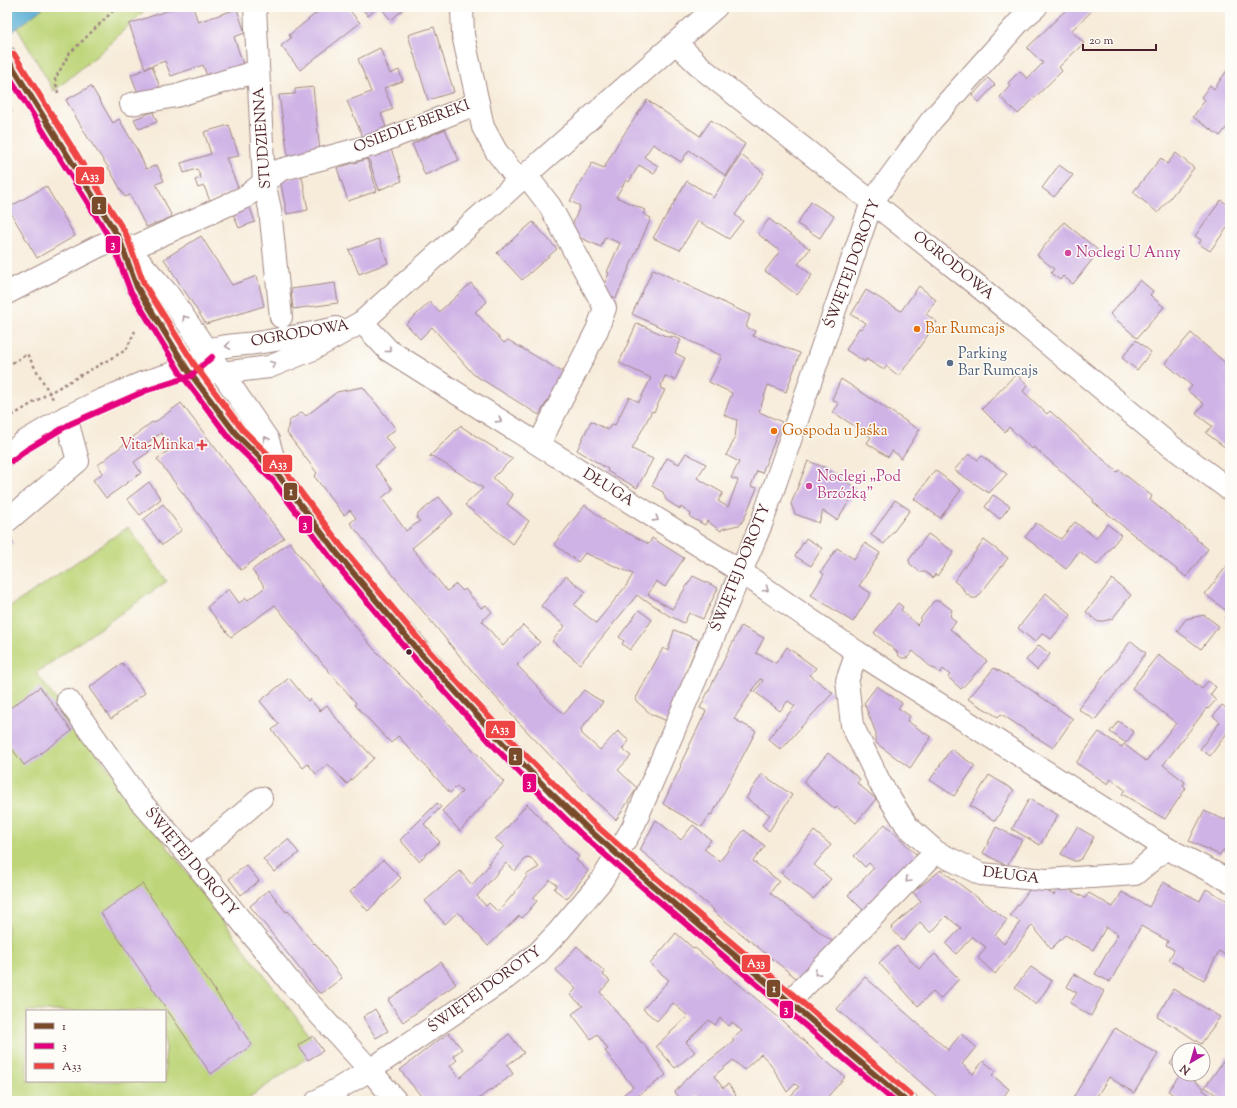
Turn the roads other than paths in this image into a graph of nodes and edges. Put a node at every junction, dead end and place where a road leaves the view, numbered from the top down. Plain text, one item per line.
1 (255, 7) edge
2 (462, 7) edge
3 (716, 7) edge
4 (1036, 7) edge
5 (676, 43) junction
6 (7, 58) edge
7 (258, 71) junction
8 (478, 103) junction
9 (131, 104) dead end
10 (522, 178) junction
11 (264, 183) junction
12 (872, 202) junction
13 (124, 243) junction
14 (7, 293) edge
15 (281, 317) dead end
16 (362, 322) junction
17 (206, 351) junction
18 (187, 369) junction
19 (221, 373) junction
20 (66, 418) junction
21 (539, 444) junction
22 (7, 455) edge
23 (278, 476) junction
24 (1230, 490) edge
25 (7, 520) edge
26 (740, 571) junction
27 (857, 652) junction
28 (68, 700) dead end
29 (261, 798) dead end
30 (1166, 848) junction
31 (936, 852) junction
32 (617, 854) junction
33 (192, 858) junction
34 (1230, 881) edge
35 (789, 1002) junction
36 (370, 1070) junction
37 (317, 1101) edge
38 (396, 1101) edge
39 (906, 1101) edge

1 - 7 street, STUDZIENNA
2 - 8 street
3 - 5 street
4 - 12 street, ŚWIĘTEJ DOROTY
5 - 10 street
5 - 12 street, OGRODOWA
6 - 13 street
7 - 9 street
7 - 11 street, STUDZIENNA
8 - 10 street, OSIEDLE BEREKI
8 - 11 street, OSIEDLE BEREKI
10 - 16 street
10 - 21 street, OSIEDLE BEREKI
11 - 13 street, OSIEDLE BEREKI
11 - 15 street, STUDZIENNA
12 - 24 street, OGRODOWA
12 - 26 street, ŚWIĘTEJ DOROTY
13 - 14 street, OSIEDLE BEREKI
17 -> 13 street
13 - 18 street
16 -> 17 street, OGRODOWA
19 -> 16 street, OGRODOWA
16 -> 21 street, DŁUGA
17 - 18 street
17 - 19 street
18 - 19 street, OGRODOWA
18 - 20 street
18 - 23 street
23 -> 19 street
20 - 22 street
20 - 25 street
21 -> 26 street, DŁUGA
23 - 32 street
26 -> 27 street, DŁUGA
26 - 32 street, ŚWIĘTEJ DOROTY
27 - 30 street, DŁUGA
27 - 31 street, DŁUGA
28 - 33 street, ŚWIĘTEJ DOROTY
29 - 33 street
30 - 31 street, DŁUGA
30 - 34 street, DŁUGA
31 -> 35 street
32 - 35 street
32 - 36 street, ŚWIĘTEJ DOROTY
33 - 36 street, ŚWIĘTEJ DOROTY
35 - 39 street
36 - 37 street, ŚWIĘTEJ DOROTY
36 - 38 street

